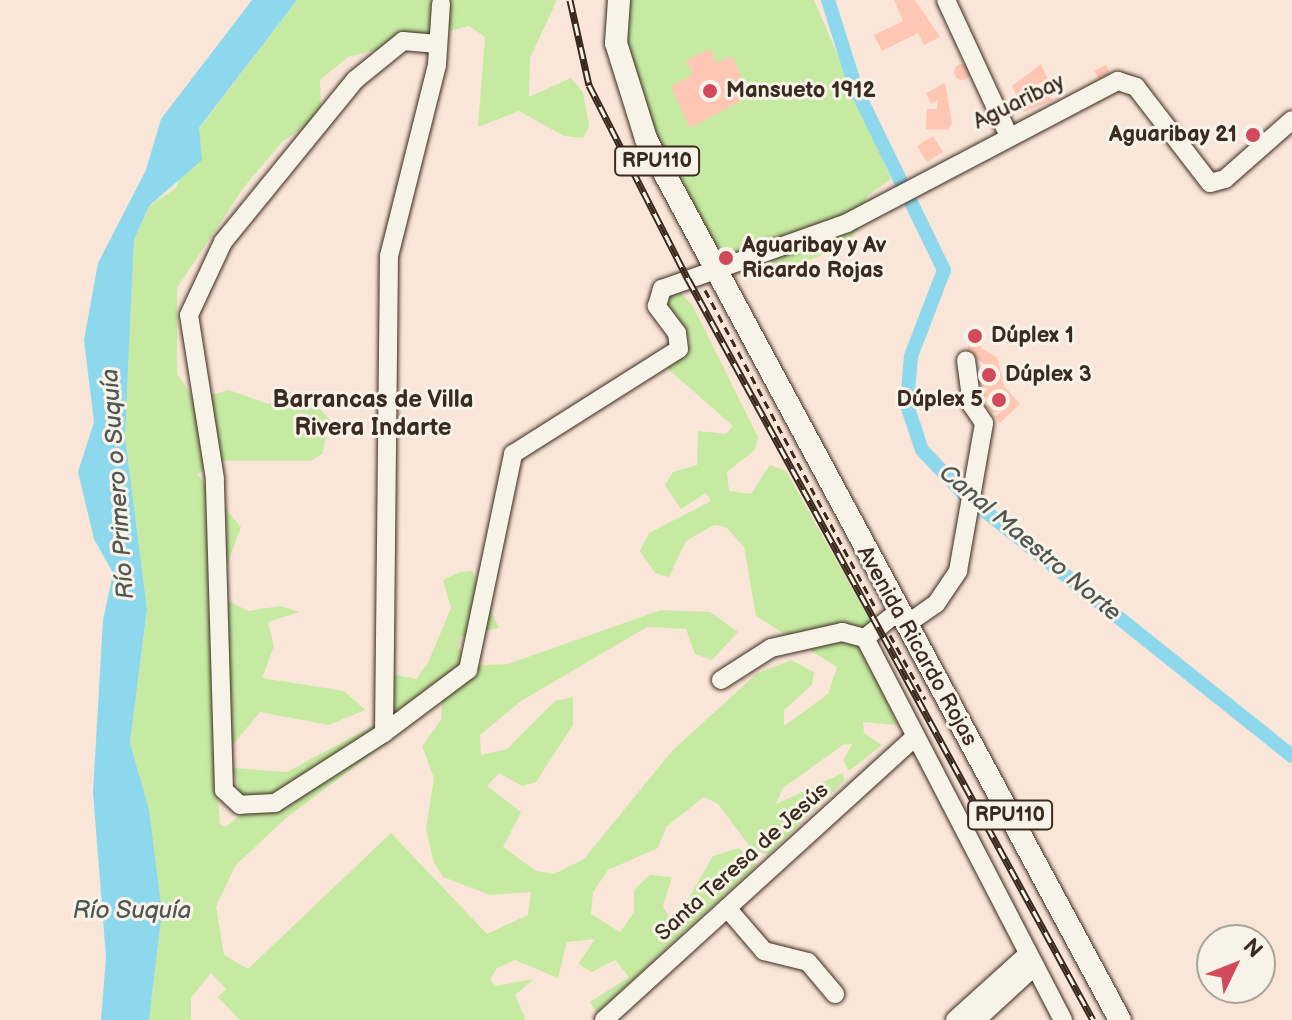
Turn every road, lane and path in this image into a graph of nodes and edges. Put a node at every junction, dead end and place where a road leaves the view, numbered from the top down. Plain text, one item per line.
1 (619, 0) edge
2 (946, 0) edge
3 (441, 4) dead end
4 (435, 44) junction
5 (1292, 120) edge
6 (1008, 134) junction
7 (717, 270) junction
8 (966, 360) dead end
9 (904, 617) junction
10 (865, 638) junction
11 (721, 680) dead end
12 (384, 733) junction
13 (912, 740) junction
14 (727, 908) junction
15 (1032, 960) junction
16 (835, 994) dead end
17 (604, 1020) edge
18 (955, 1020) edge
19 (976, 1020) edge
20 (1063, 1020) edge
21 (1120, 1020) edge

1 - 7 main road, RPU110
2 - 6 street
3 - 4 street
4 - 12 street
4 - 12 street
5 - 6 street, Aguaribay
6 - 7 street, Aguaribay
7 - 9 main road, Avenida Ricardo Rojas / RPU110
7 - 12 street, Aguaribay
8 - 9 street
9 - 10 street
9 - 21 main road, Avenida Ricardo Rojas / RPU110
10 - 11 street
10 - 13 street
13 - 14 street, Santa Teresa de Jesús
13 - 15 street
14 - 16 street
14 - 17 street, Santa Teresa de Jesús
15 - 18 street
15 - 19 street
15 - 20 street

